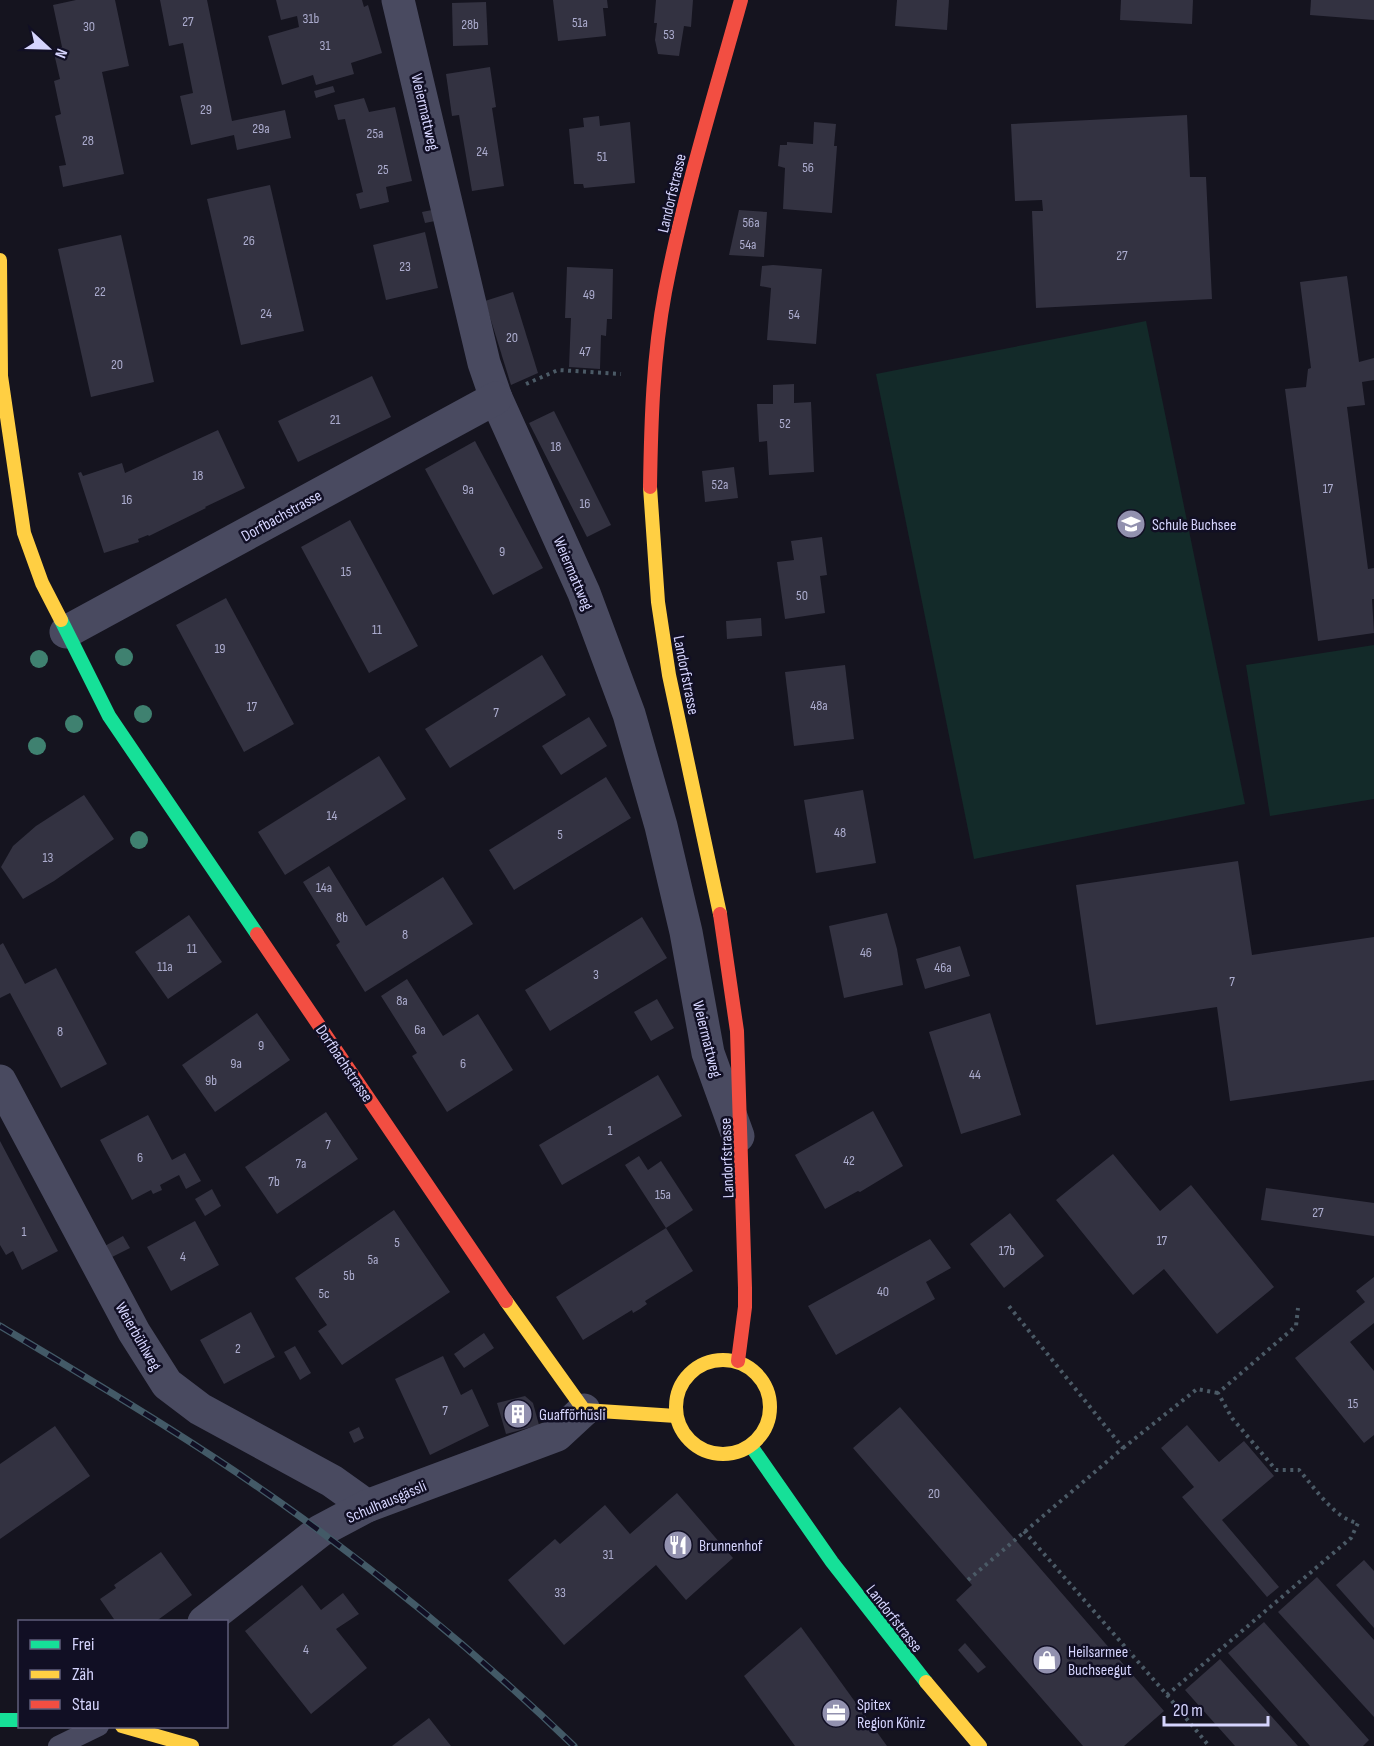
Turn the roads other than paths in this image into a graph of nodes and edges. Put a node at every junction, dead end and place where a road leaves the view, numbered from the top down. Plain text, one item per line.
1 (398, 0) edge
2 (741, 0) edge
3 (0, 260) edge
4 (496, 398) junction
5 (66, 632) junction
6 (0, 1081) edge
7 (742, 1149) junction
8 (738, 1361) junction
9 (584, 1410) junction
10 (676, 1416) junction
11 (751, 1446) junction
12 (368, 1506) junction
13 (207, 1620) edge
14 (0, 1720) edge
15 (18, 1720) edge
16 (95, 1728) edge
17 (129, 1728) edge
18 (58, 1746) edge
19 (192, 1746) edge
20 (980, 1746) edge

1 - 4 street, Weiermattweg
2 - 7 street, Landorfstrasse
3 - 5 street, Dorfbachstrasse
4 - 5 street, Dorfbachstrasse
4 - 7 street, Weiermattweg
5 - 9 street, Dorfbachstrasse
6 - 12 street, Weierbühlweg
7 - 8 street, Landorfstrasse
8 - 10 street
8 - 11 street
9 - 10 street
9 - 12 street, Schulhausgässli
10 - 11 street
11 - 20 street, Landorfstrasse
12 - 13 street, Schulhausgässli
14 - 15 street
16 - 18 lane
17 - 19 street

